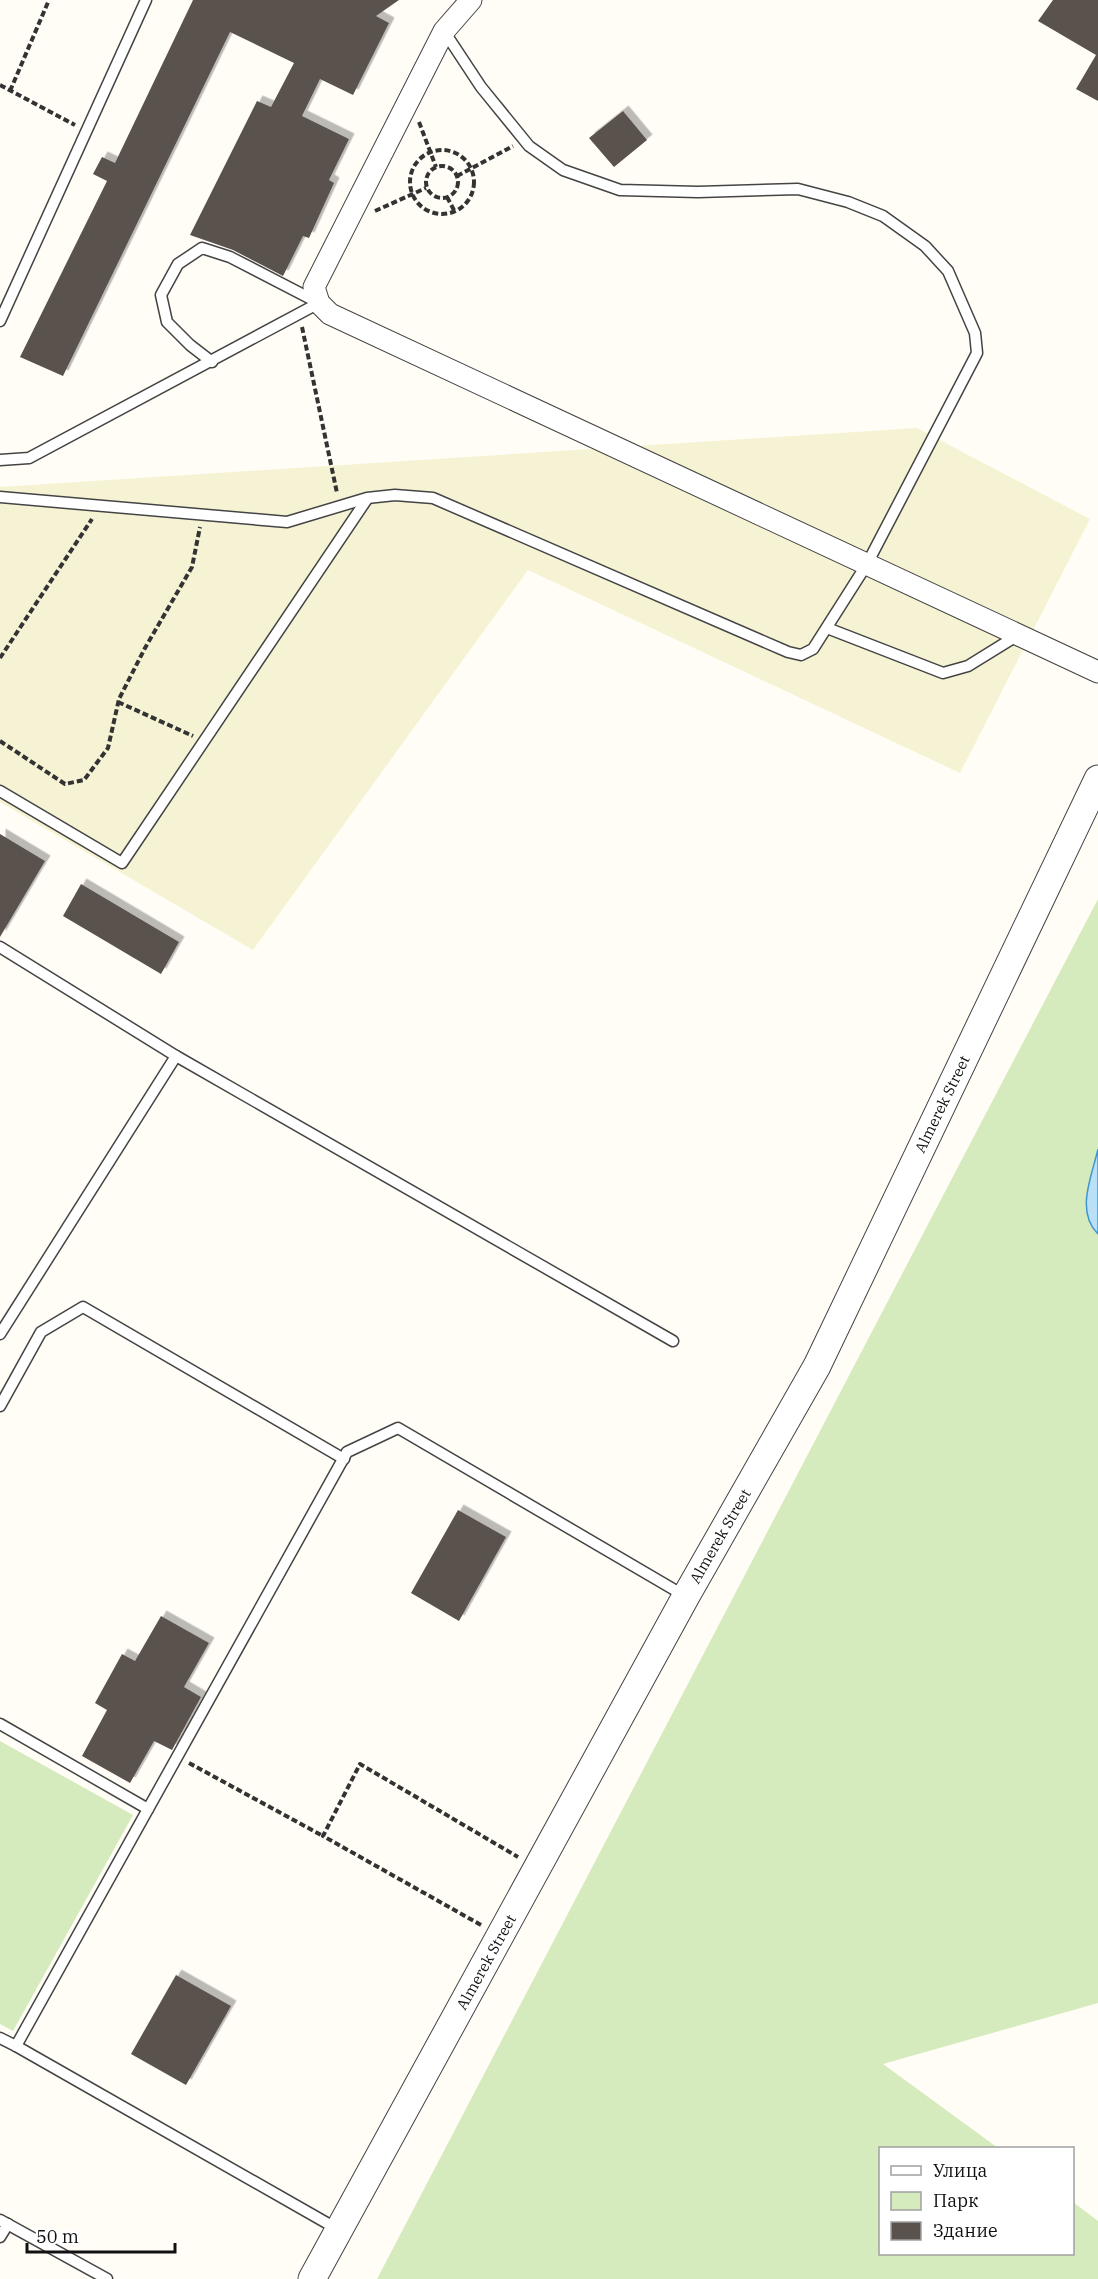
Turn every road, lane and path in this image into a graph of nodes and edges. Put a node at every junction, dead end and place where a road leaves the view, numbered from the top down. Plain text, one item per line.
1 (50, 0) edge
2 (146, 0) edge
3 (471, 0) edge
4 (444, 31) junction
5 (0, 85) edge
6 (10, 91) junction
7 (410, 98) junction
8 (87, 131) junction
9 (524, 140) junction
10 (430, 153) junction
11 (435, 167) junction
12 (472, 170) junction
13 (457, 176) junction
14 (426, 188) junction
15 (413, 195) junction
16 (447, 197) junction
17 (455, 212) junction
18 (346, 224) junction
19 (319, 303) junction
20 (299, 314) junction
21 (0, 321) edge
22 (212, 362) junction
23 (0, 460) edge
24 (0, 497) edge
25 (367, 498) junction
26 (101, 506) junction
27 (340, 508) junction
28 (202, 515) junction
29 (867, 564) junction
30 (827, 628) junction
31 (1018, 634) junction
32 (0, 658) edge
33 (1098, 672) edge
34 (118, 702) junction
35 (0, 741) edge
36 (204, 741) junction
37 (1098, 778) edge
38 (0, 791) edge
39 (0, 947) edge
40 (176, 1056) junction
41 (0, 1334) edge
42 (673, 1341) dead end
43 (0, 1406) edge
44 (344, 1459) junction
45 (686, 1596) junction
46 (0, 1724) edge
47 (177, 1756) junction
48 (148, 1809) junction
49 (323, 1836) junction
50 (537, 1868) junction
51 (500, 1936) junction
52 (0, 2038) edge
53 (15, 2046) junction
54 (4, 2222) edge
55 (339, 2230) junction
56 (0, 2237) edge
57 (107, 2279) edge
58 (312, 2279) edge

1 - 6 path
2 - 8 lane
3 - 4 street
4 - 7 street
4 - 9 lane
5 - 6 path
6 - 8 path
7 - 10 path
7 - 18 street
8 - 21 lane
9 - 12 path
9 - 29 lane
10 - 11 path
10 - 12 path
10 - 15 path
11 - 13 path
11 - 14 path
12 - 13 path
12 - 17 path
13 - 16 path
14 - 15 path
14 - 16 path
15 - 17 path
15 - 18 path
16 - 17 path
18 - 19 street
19 - 20 lane
19 - 22 lane
19 - 29 street
20 - 22 lane
20 - 27 path
22 - 23 lane
24 - 26 lane
25 - 27 lane
25 - 30 lane
25 - 36 lane
26 - 28 lane
26 - 32 path
27 - 28 lane
28 - 34 path
29 - 30 lane
29 - 31 street
30 - 31 lane
31 - 33 street
34 - 35 path
34 - 36 path
36 - 38 lane
37 - 45 street, Almerek Street
39 - 40 lane
40 - 41 lane
40 - 42 lane
43 - 44 lane
44 - 45 lane
44 - 47 lane
45 - 50 street, Almerek Street
46 - 48 lane
47 - 48 lane
47 - 49 path
48 - 53 lane
49 - 50 path
49 - 51 path
50 - 51 street, Almerek Street
51 - 55 street, Almerek Street
52 - 53 lane
53 - 55 lane
54 - 56 lane
54 - 57 lane
55 - 58 street, Almerek Street

